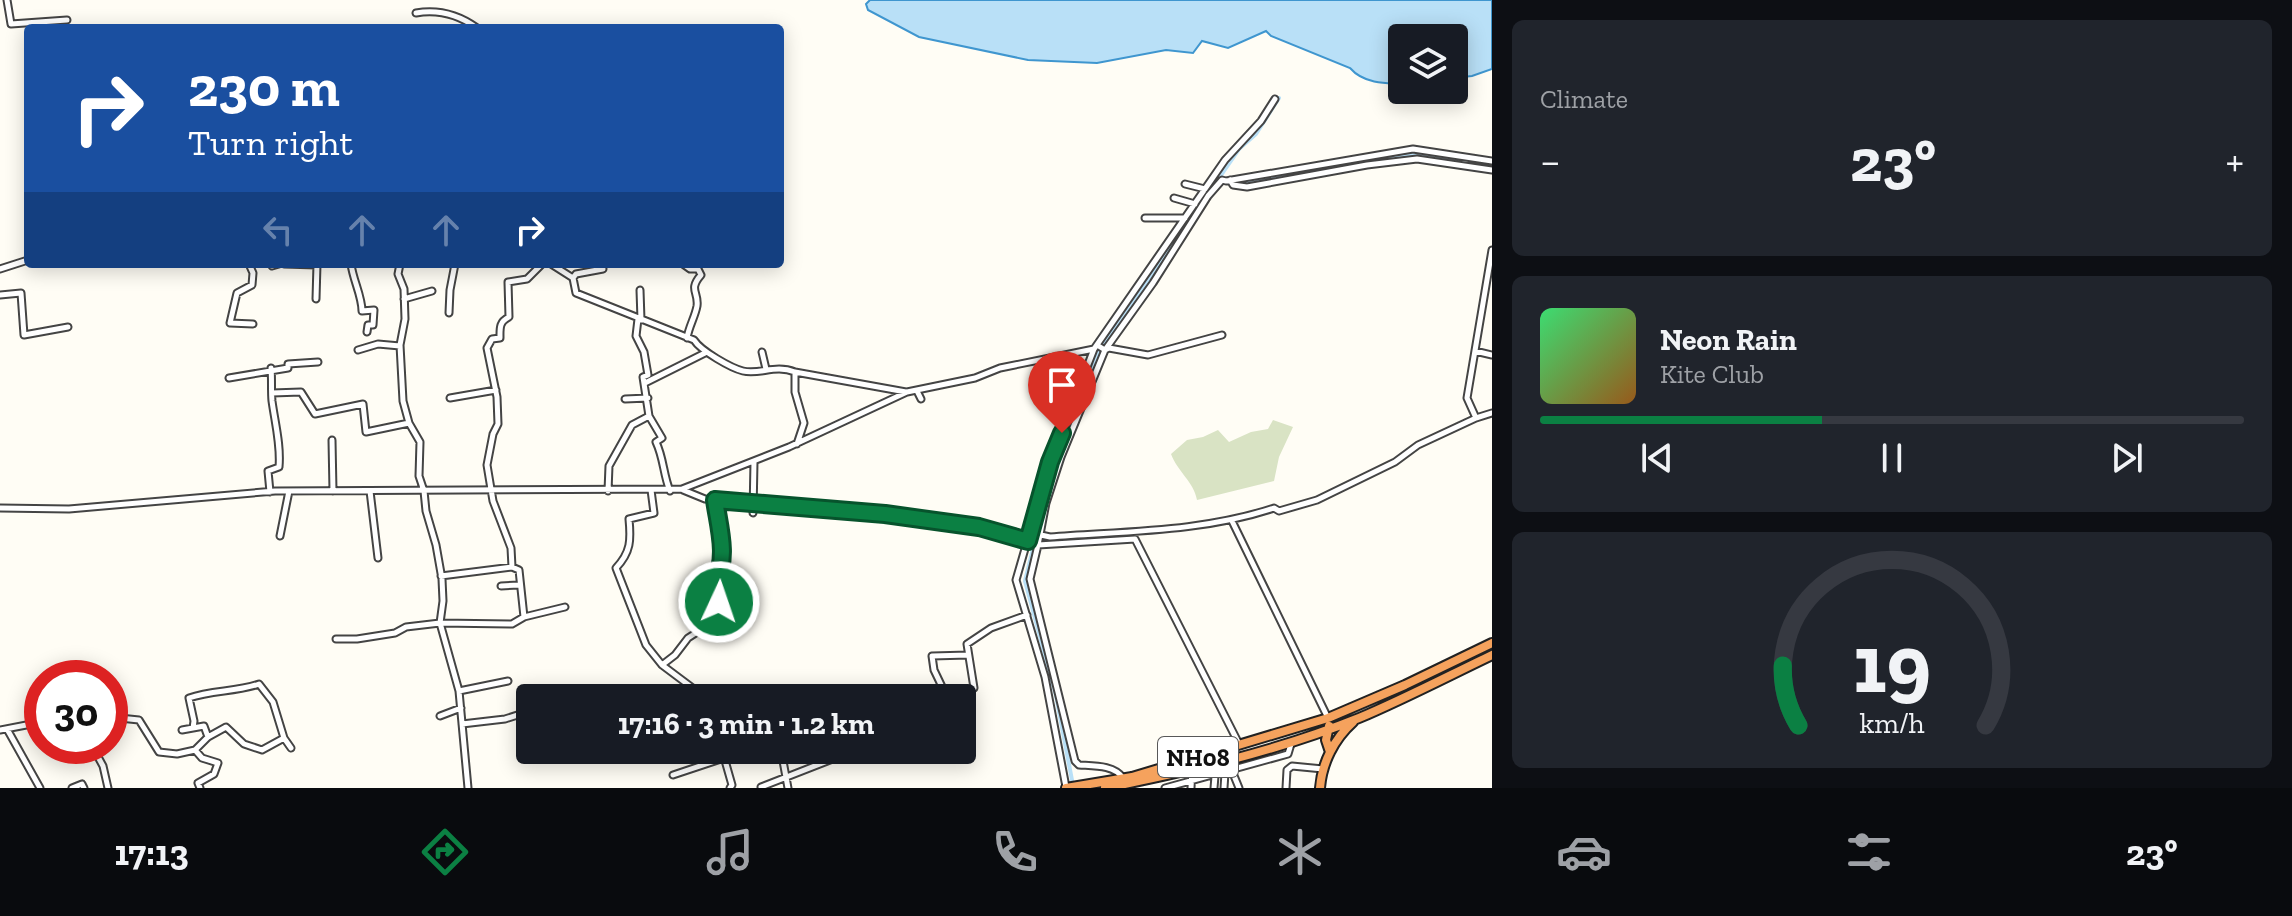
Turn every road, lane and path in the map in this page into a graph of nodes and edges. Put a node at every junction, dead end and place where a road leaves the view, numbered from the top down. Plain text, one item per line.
1 (7, 0) edge
2 (416, 13) dead end
3 (67, 20) dead end
4 (472, 24) edge
5 (1275, 99) dead end
6 (1492, 161) edge
7 (1492, 170) edge
8 (1230, 180) junction
9 (1185, 184) dead end
10 (1205, 189) junction
11 (1174, 198) dead end
12 (1195, 204) junction
13 (1145, 218) dead end
14 (1186, 218) junction
15 (1492, 250) edge
16 (24, 261) edge
17 (251, 268) edge
18 (317, 268) edge
19 (351, 268) edge
20 (399, 268) edge
21 (454, 268) edge
22 (538, 268) edge
23 (557, 268) edge
24 (574, 268) edge
25 (689, 268) edge
26 (0, 269) edge
27 (603, 269) dead end
28 (573, 278) junction
29 (640, 290) dead end
30 (432, 291) dead end
31 (0, 295) edge
32 (316, 299) dead end
33 (404, 299) junction
34 (449, 313) dead end
35 (640, 320) junction
36 (253, 324) dead end
37 (68, 327) dead end
38 (367, 332) dead end
39 (1222, 335) dead end
40 (687, 338) junction
41 (400, 346) junction
42 (1096, 347) junction
43 (358, 350) dead end
44 (1105, 350) junction
45 (1475, 351) junction
46 (705, 352) junction
47 (762, 352) dead end
48 (1492, 355) edge
49 (318, 362) dead end
50 (766, 369) junction
51 (272, 370) junction
52 (795, 372) junction
53 (229, 378) dead end
54 (645, 383) junction
55 (496, 390) junction
56 (917, 391) junction
57 (907, 392) junction
58 (272, 393) junction
59 (450, 398) dead end
60 (648, 398) junction
61 (625, 399) dead end
62 (921, 399) dead end
63 (1492, 413) edge
64 (649, 416) junction
65 (1476, 418) junction
66 (409, 423) junction
67 (332, 440) dead end
68 (797, 444) junction
69 (754, 462) junction
70 (682, 489) junction
71 (491, 490) junction
72 (651, 490) junction
73 (289, 491) junction
74 (370, 491) junction
75 (424, 491) junction
76 (608, 491) junction
77 (670, 491) junction
78 (270, 492) junction
79 (333, 492) junction
80 (715, 500) junction
81 (753, 503) junction
82 (0, 508) edge
83 (753, 513) dead end
84 (1232, 521) junction
85 (1041, 535) junction
86 (280, 536) dead end
87 (1028, 541) junction
88 (1038, 545) junction
89 (378, 558) dead end
90 (512, 567) junction
91 (441, 576) junction
92 (519, 585) junction
93 (501, 586) dead end
94 (565, 607) dead end
95 (1027, 615) junction
96 (524, 617) junction
97 (440, 623) junction
98 (336, 639) dead end
99 (1492, 643) edge
100 (968, 655) junction
101 (1492, 655) edge
102 (662, 665) junction
103 (508, 681) dead end
104 (687, 684) edge
105 (941, 684) edge
106 (973, 684) edge
107 (459, 691) junction
108 (461, 708) junction
109 (516, 715) edge
110 (440, 716) dead end
111 (1358, 718) junction
112 (128, 719) edge
113 (1328, 723) junction
114 (462, 724) junction
115 (24, 726) edge
116 (193, 728) junction
117 (4, 730) edge
118 (182, 730) dead end
119 (208, 737) junction
120 (284, 738) junction
121 (1292, 741) junction
122 (1239, 745) junction
123 (291, 748) dead end
124 (1226, 749) junction
125 (195, 750) junction
126 (1330, 752) junction
127 (1228, 761) junction
128 (102, 764) edge
129 (706, 764) edge
130 (726, 764) edge
131 (784, 764) edge
132 (818, 764) edge
133 (1323, 769) junction
134 (1192, 770) junction
135 (1228, 772) junction
136 (673, 775) dead end
137 (787, 776) junction
138 (1215, 776) junction
139 (1203, 779) junction
140 (1128, 783) edge
141 (1191, 785) edge
142 (1182, 786) edge
143 (761, 787) edge
144 (40, 788) edge
145 (72, 788) edge
146 (84, 788) edge
147 (108, 788) edge
148 (200, 788) edge
149 (468, 788) edge
150 (730, 788) edge
151 (788, 788) edge
152 (1066, 788) edge
153 (1105, 788) edge
154 (1165, 788) edge
155 (1203, 788) edge
156 (1214, 788) edge
157 (1224, 788) edge
158 (1239, 788) edge
159 (1286, 788) edge
160 (1320, 788) edge

1 - 3 street
2 - 4 street
5 - 10 street
6 - 8 street
7 - 8 street
8 - 44 street
9 - 10 street
10 - 12 street
11 - 12 street
12 - 14 street
13 - 14 street
14 - 42 street
15 - 45 street
16 - 26 street
17 - 36 street
18 - 32 street
19 - 38 street
20 - 33 street
21 - 34 street
22 - 55 street
23 - 28 street
24 - 28 street
25 - 40 street
27 - 28 street
28 - 35 street
29 - 35 street
30 - 33 street
31 - 37 street
33 - 41 street
35 - 40 street
35 - 54 street
39 - 44 street
40 - 46 street
41 - 43 street
41 - 66 street
42 - 44 street
42 - 56 street
42 - 87 street
44 - 85 street
45 - 48 street
45 - 65 street
46 - 50 street
46 - 54 street
47 - 50 street
49 - 51 street
50 - 52 street
51 - 53 street
51 - 58 street
52 - 57 street
52 - 68 street
54 - 60 street
55 - 59 street
55 - 71 street
56 - 57 street
56 - 62 street
57 - 68 street
58 - 66 street
58 - 78 street
60 - 61 street
60 - 64 street
63 - 65 street
64 - 76 street
64 - 77 street
65 - 84 street
66 - 75 street
67 - 79 street
68 - 69 street
69 - 70 street
69 - 81 street
70 - 77 street
70 - 80 street
71 - 75 street
71 - 76 street
71 - 90 street
72 - 76 street
72 - 77 street
72 - 102 street
73 - 78 street
73 - 79 street
73 - 86 street
74 - 75 street
74 - 79 street
74 - 89 street
75 - 91 street
78 - 82 street
80 - 81 street
80 - 102 street
81 - 83 street
81 - 87 street
84 - 85 street
84 - 113 street
85 - 88 street
87 - 95 street
88 - 122 street
88 - 140 street
90 - 91 street
90 - 92 street
91 - 97 street
92 - 93 street
92 - 96 street
94 - 96 street
95 - 100 street
95 - 152 street
96 - 97 street
97 - 98 street
97 - 107 street
99 - 113 highway, NH08
100 - 105 street
100 - 106 street
101 - 111 highway, NH08
102 - 104 street
103 - 107 street
107 - 108 street
108 - 110 street
108 - 114 street
109 - 114 street
111 - 113 highway, NH08
111 - 126 highway
112 - 125 street
113 - 121 highway, NH08
113 - 122 highway, NH08
113 - 126 highway
114 - 149 street
115 - 117 street
116 - 118 street
116 - 119 street
116 - 120 street
117 - 144 street
119 - 120 street
119 - 125 street
120 - 123 street
121 - 127 highway, NH08
121 - 135 street
122 - 124 highway, NH08
124 - 127 street
124 - 140 highway, NH08
125 - 148 street
126 - 133 highway
127 - 134 highway, NH08
127 - 135 street
128 - 147 street
129 - 136 street
130 - 150 street
131 - 137 street
132 - 137 street
133 - 159 street
133 - 160 highway
134 - 140 highway, NH08
134 - 141 street
135 - 138 street
135 - 157 street
135 - 158 street
137 - 143 street
137 - 151 street
138 - 139 street
138 - 156 street
139 - 141 street
139 - 155 street
140 - 152 highway, NH08
140 - 153 highway, NH08
141 - 142 street
142 - 154 street
145 - 146 street

